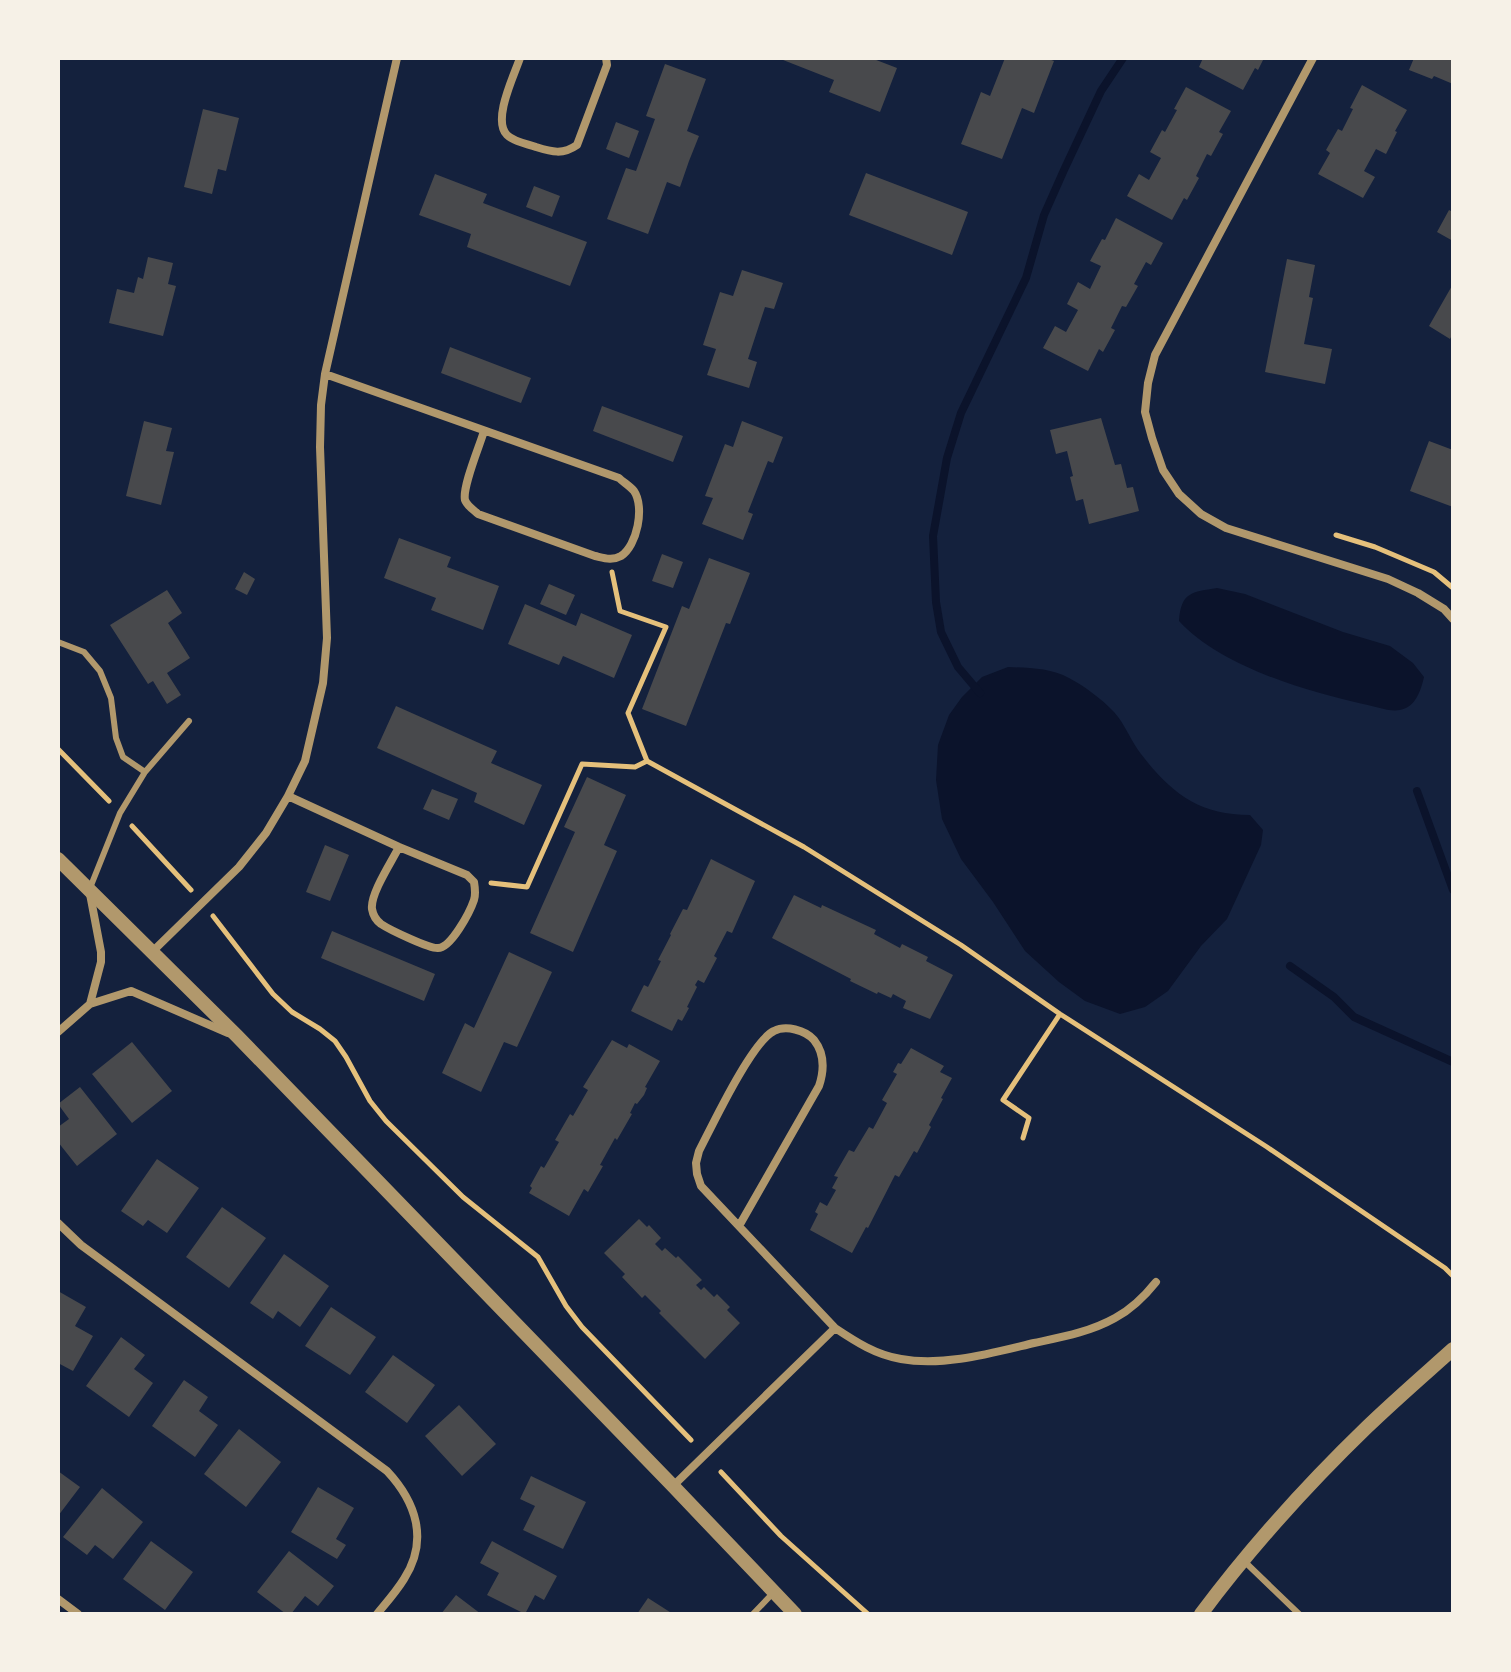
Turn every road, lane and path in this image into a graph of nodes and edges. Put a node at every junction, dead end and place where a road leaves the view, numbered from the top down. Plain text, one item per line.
1 (397, 58) edge
2 (520, 58) edge
3 (606, 58) edge
4 (1313, 58) edge
5 (325, 374) junction
6 (484, 431) junction
7 (1336, 535) dead end
8 (609, 559) junction
9 (1453, 588) edge
10 (1453, 619) edge
11 (58, 642) edge
12 (189, 721) dead end
13 (647, 761) junction
14 (145, 772) junction
15 (288, 796) junction
16 (399, 847) junction
17 (58, 859) edge
18 (474, 882) junction
19 (89, 889) junction
20 (213, 916) dead end
21 (152, 952) junction
22 (90, 1004) junction
23 (1060, 1014) junction
24 (58, 1032) edge
25 (237, 1036) junction
26 (1023, 1138) dead end
27 (58, 1223) edge
28 (739, 1226) junction
29 (1453, 1276) edge
30 (1156, 1282) dead end
31 (835, 1328) junction
32 (1453, 1349) edge
33 (691, 1440) dead end
34 (721, 1472) dead end
35 (673, 1486) junction
36 (1243, 1559) junction
37 (774, 1592) junction
38 (58, 1599) edge
39 (78, 1614) edge
40 (377, 1614) edge
41 (753, 1614) edge
42 (795, 1614) edge
43 (868, 1614) edge
44 (1201, 1614) edge
45 (1299, 1614) edge

1 - 5 street
2 - 3 street
4 - 10 street
5 - 6 street
5 - 15 street
6 - 8 street
6 - 8 street
7 - 9 path
8 - 13 path
11 - 14 lane
12 - 14 lane
13 - 18 path
13 - 23 path
14 - 19 lane
15 - 16 street
15 - 21 street
16 - 18 street
16 - 18 street
17 - 19 street
19 - 21 street
19 - 22 street
20 - 33 path
21 - 25 street
22 - 24 street
22 - 25 street
23 - 26 path
23 - 29 path
25 - 35 street
27 - 40 street
28 - 28 street
28 - 31 street
30 - 31 street
31 - 35 street
32 - 36 street
34 - 43 path
35 - 37 street
36 - 44 street
36 - 45 lane
37 - 41 lane
37 - 42 street
38 - 39 street

